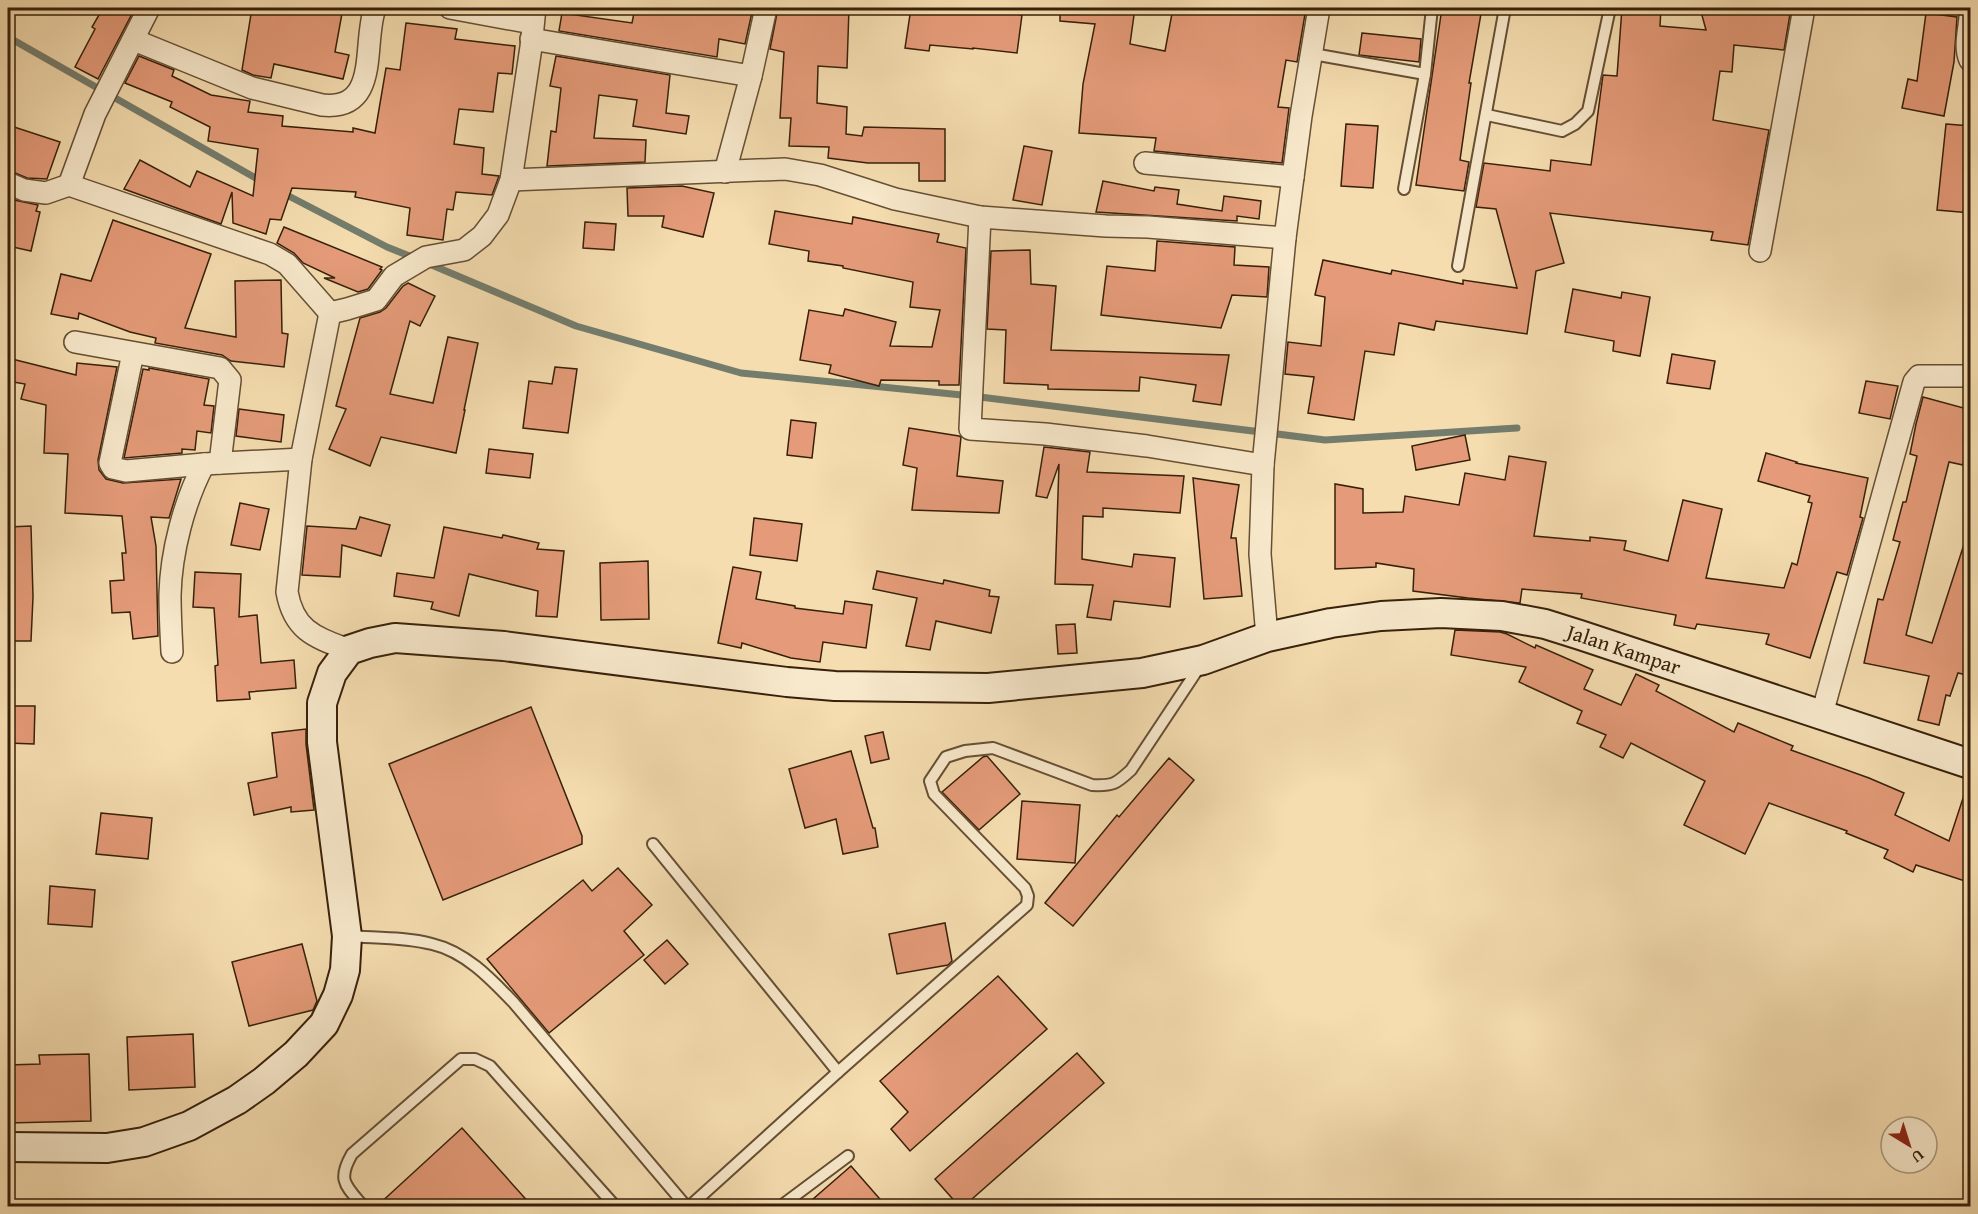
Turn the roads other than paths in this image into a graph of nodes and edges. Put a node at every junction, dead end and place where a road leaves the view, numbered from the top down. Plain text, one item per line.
1 (149, 8) edge
2 (375, 8) edge
3 (450, 8) edge
4 (766, 8) edge
5 (1319, 8) edge
6 (1432, 8) edge
7 (1505, 8) edge
8 (1610, 8) edge
9 (1804, 8) edge
10 (1971, 17) edge
11 (533, 23) edge
12 (134, 40) junction
13 (1313, 54) junction
14 (1971, 60) edge
15 (1425, 74) junction
16 (751, 76) junction
17 (1487, 115) junction
18 (1145, 163) dead end
19 (725, 172) junction
20 (1293, 177) junction
21 (511, 180) junction
22 (8, 183) edge
23 (69, 185) junction
24 (1404, 189) dead end
25 (980, 217) junction
26 (1285, 238) junction
27 (1760, 251) dead end
28 (1458, 266) dead end
29 (330, 313) junction
30 (75, 342) dead end
31 (133, 353) junction
32 (1971, 376) edge
33 (301, 459) junction
34 (1264, 460) junction
35 (212, 464) junction
36 (1267, 637) junction
37 (349, 650) junction
38 (172, 652) dead end
39 (1203, 660) junction
40 (1822, 714) junction
41 (1971, 764) edge
42 (653, 844) dead end
43 (347, 936) junction
44 (838, 1072) junction
45 (8, 1147) edge
46 (848, 1156) dead end
47 (363, 1206) edge
48 (615, 1206) edge
49 (686, 1206) edge
50 (690, 1206) edge
51 (781, 1206) edge

1 - 12 street
2 - 12 street
3 - 11 street
4 - 16 street
5 - 13 street
6 - 15 lane
7 - 17 lane
8 - 17 lane
9 - 27 street
10 - 14 street
11 - 16 street
11 - 21 street
12 - 23 street
13 - 15 lane
13 - 20 street
15 - 24 lane
16 - 19 street
17 - 28 lane
18 - 20 street
19 - 21 street
19 - 25 street
20 - 26 street
21 - 29 street
22 - 23 street
23 - 29 street
25 - 26 street
25 - 34 street
26 - 34 street
29 - 33 street
30 - 31 street
31 - 35 street
31 - 35 street
32 - 40 street
33 - 35 street
33 - 37 street
34 - 36 street
35 - 38 street
36 - 39 street, Jalan Kampar
36 - 40 street, Jalan Kampar
37 - 39 street, Jalan Kampar
37 - 43 street
39 - 44 lane
40 - 41 street, Jalan Kampar
42 - 44 lane
43 - 45 street
43 - 49 lane
44 - 50 lane
46 - 51 lane
47 - 48 lane

